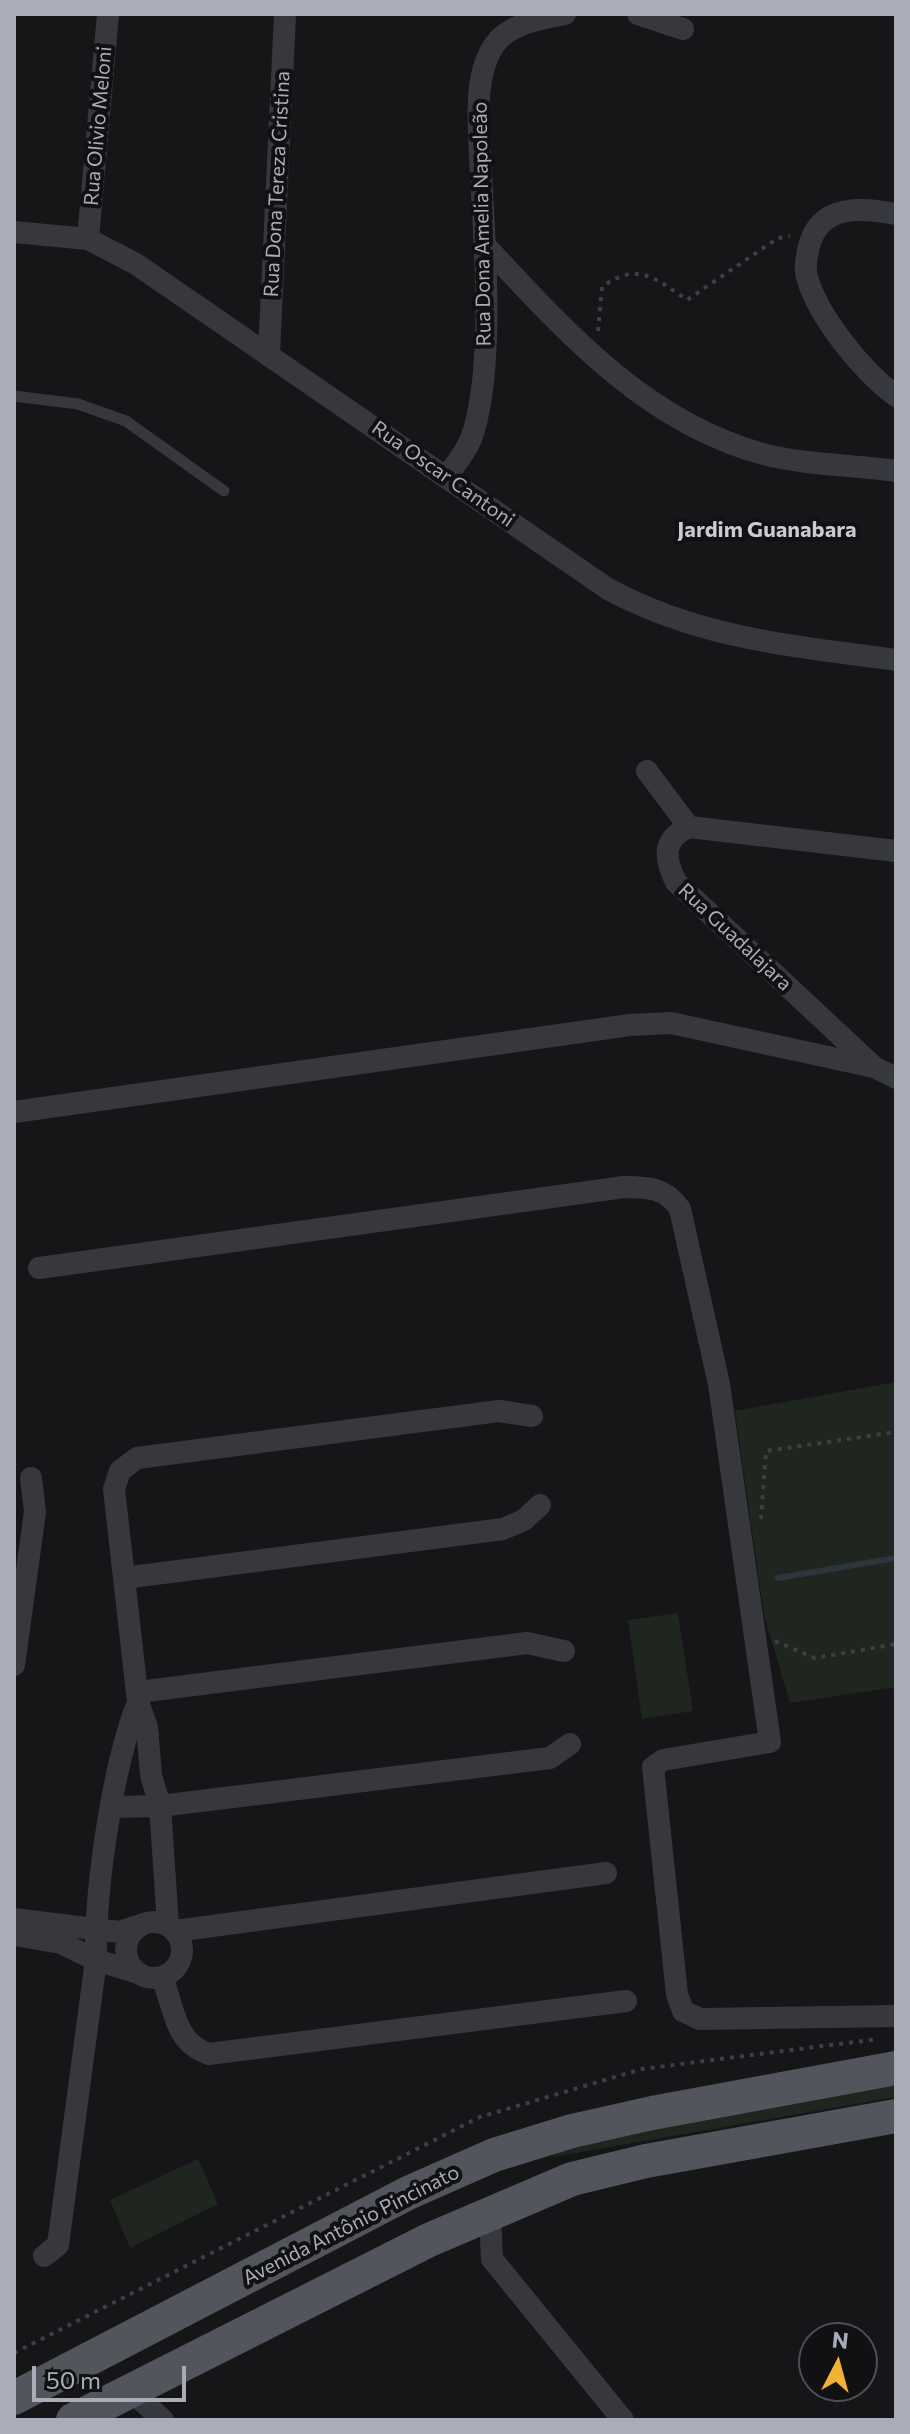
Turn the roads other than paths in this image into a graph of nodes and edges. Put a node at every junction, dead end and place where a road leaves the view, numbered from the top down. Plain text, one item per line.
1 (108, 14) edge
2 (285, 14) edge
3 (565, 14) edge
4 (638, 14) edge
5 (683, 29) dead end
6 (889, 212) edge
7 (14, 232) edge
8 (88, 239) junction
9 (484, 244) junction
10 (269, 354) junction
11 (14, 396) edge
12 (896, 396) edge
13 (896, 471) edge
14 (447, 476) junction
15 (224, 491) dead end
16 (896, 660) edge
17 (647, 771) dead end
18 (689, 827) junction
19 (896, 833) edge
20 (869, 847) junction
21 (896, 851) edge
22 (874, 1067) junction
23 (896, 1078) edge
24 (14, 1112) edge
25 (39, 1268) dead end
26 (532, 1416) dead end
27 (31, 1478) dead end
28 (540, 1505) dead end
29 (124, 1578) junction
30 (564, 1651) dead end
31 (14, 1665) edge
32 (138, 1697) junction
33 (570, 1744) dead end
34 (160, 1806) junction
35 (113, 1807) junction
36 (606, 1873) dead end
37 (14, 1919) edge
38 (141, 1925) junction
39 (172, 1928) junction
40 (96, 1931) junction
41 (14, 1935) edge
42 (96, 1960) junction
43 (135, 1972) junction
44 (162, 1977) junction
45 (626, 2001) dead end
46 (896, 2016) edge
47 (896, 2068) edge
48 (896, 2116) edge
49 (494, 2155) junction
50 (490, 2215) junction
51 (339, 2230) junction
52 (44, 2256) dead end
53 (316, 2296) junction
54 (131, 2391) junction
55 (14, 2398) edge
56 (73, 2420) edge
57 (163, 2420) edge
58 (623, 2420) edge

1 - 8 street, Rua Olivio Meloni
2 - 10 street, Rua Dona Tereza Cristina
3 - 9 street, Rua Dona Amelia Napoleão
4 - 5 street
6 - 12 street
7 - 8 street, Rua Oscar Cantoni
8 - 10 street, Rua Oscar Cantoni
9 - 13 street
9 - 14 street, Rua Dona Amelia Napoleão
10 - 14 street, Rua Oscar Cantoni
11 - 15 lane
14 - 16 street, Rua Oscar Cantoni
17 - 18 street
18 - 20 street
18 - 22 street, Rua Guadalajara
19 - 20 street
20 - 21 street
22 - 23 street, Rua Guadalajara
22 - 24 street
25 - 46 street
26 - 29 street
27 - 31 street
28 - 29 street
29 - 32 street
30 - 32 street
32 - 34 street
32 - 35 street
33 - 34 street
34 - 35 street
34 - 39 street
35 - 40 street
36 - 39 street
37 - 40 street
38 - 39 street
38 - 40 street
38 - 43 street
39 - 44 street
40 - 42 street
41 - 42 street
42 - 43 street
42 - 52 street
43 - 44 street
44 - 45 street
47 - 49 main road, Avenida Antônio Pincinato
48 - 50 main road
49 - 50 main road
49 - 51 main road, Avenida Antônio Pincinato
50 - 53 main road
50 - 58 street
51 - 53 main road
51 - 55 main road, Avenida Antônio Pincinato
53 - 54 main road
54 - 56 main road
54 - 57 street

